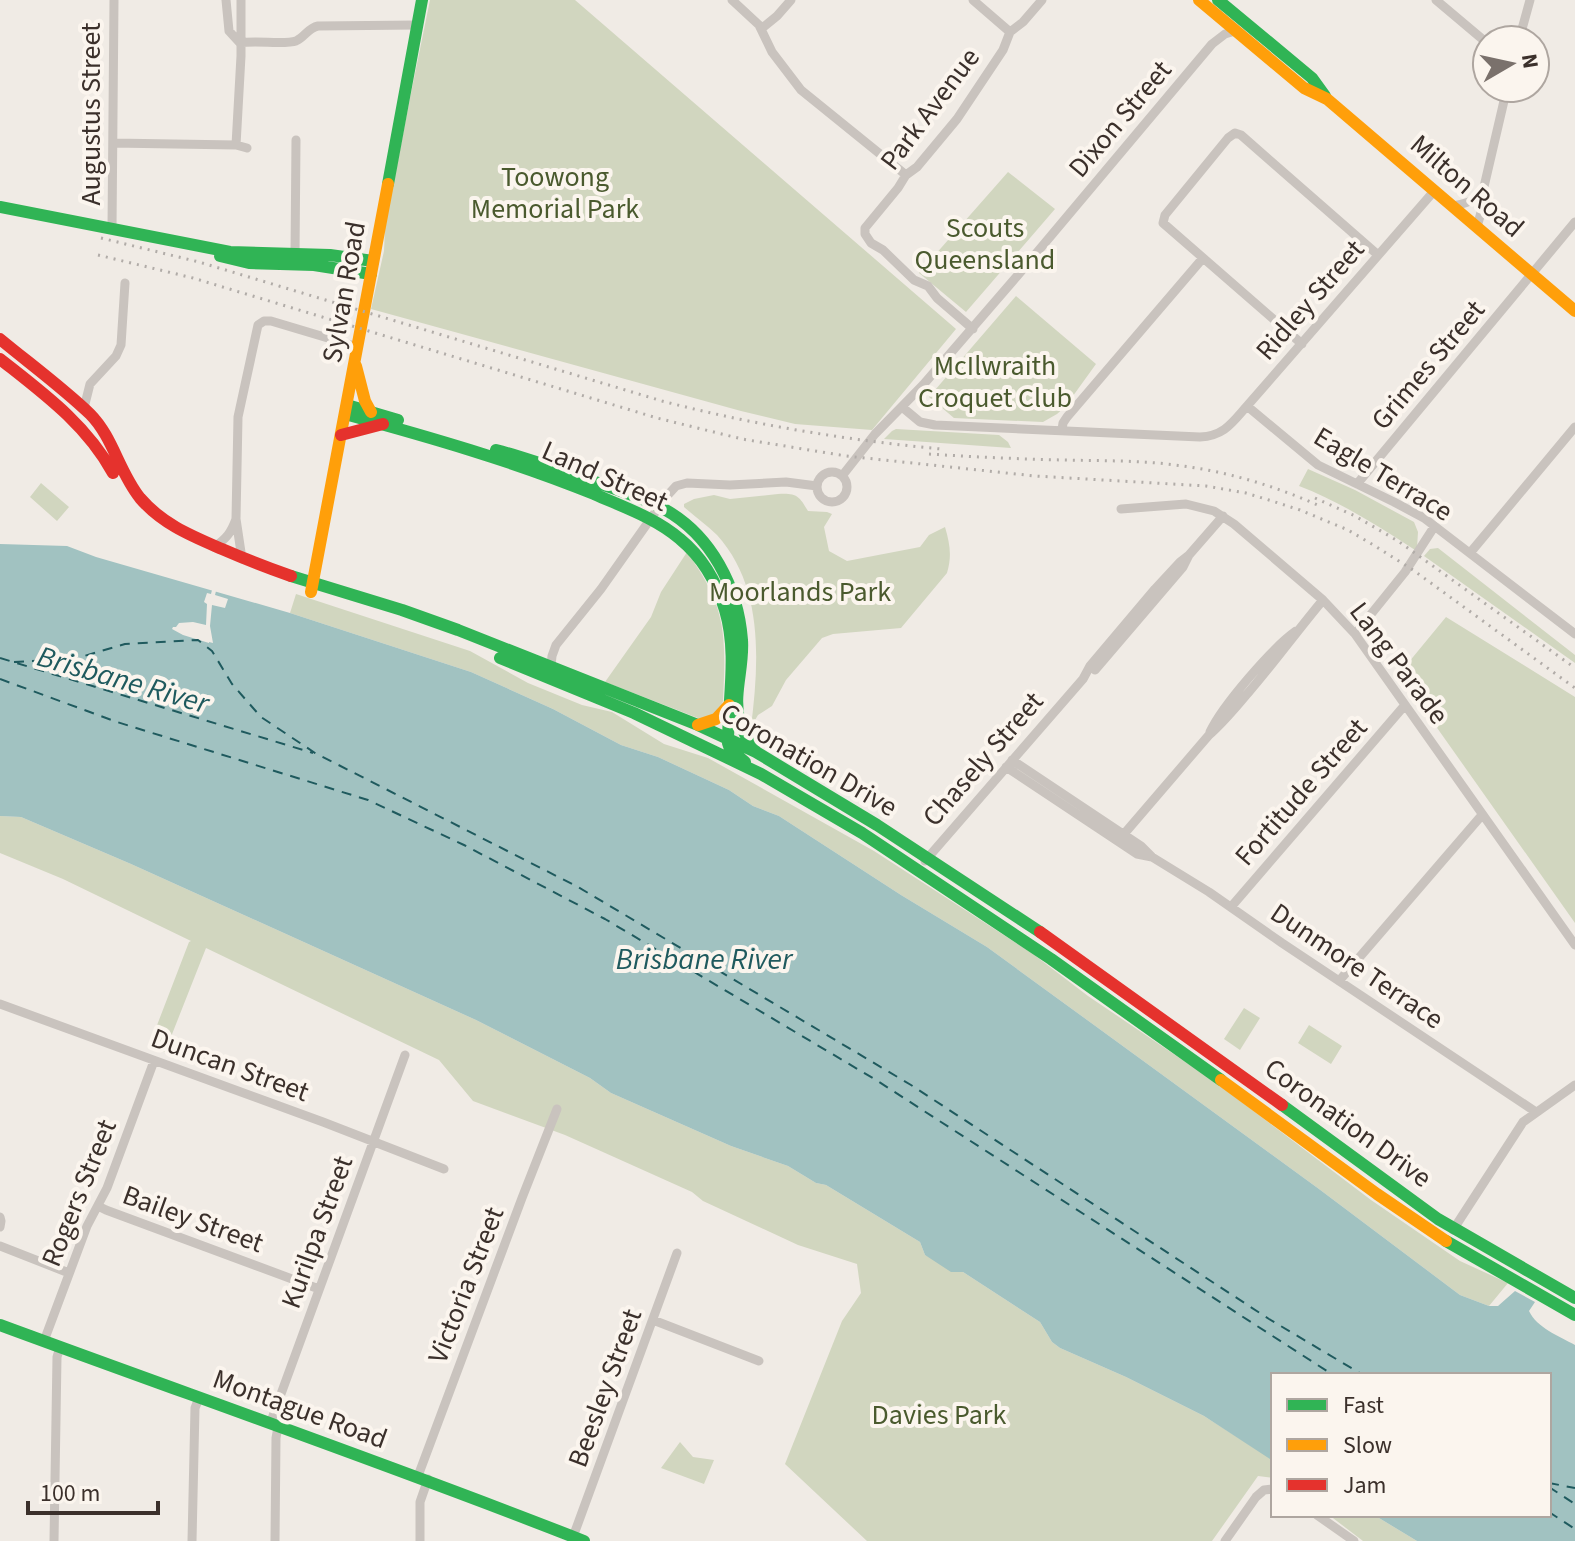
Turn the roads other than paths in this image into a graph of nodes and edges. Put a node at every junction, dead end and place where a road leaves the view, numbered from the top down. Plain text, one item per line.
1 (114, 0) edge
2 (226, 0) edge
3 (241, 0) edge
4 (422, 0) edge
5 (732, 0) edge
6 (791, 0) edge
7 (1042, 0) edge
8 (1218, 0) edge
9 (1436, 0) edge
10 (1530, 0) edge
11 (973, 1) edge
12 (1203, 1) edge
13 (1216, 16) junction
14 (1523, 24) edge
15 (417, 25) junction
16 (761, 29) junction
17 (1471, 30) edge
18 (1235, 31) junction
19 (1010, 32) junction
20 (240, 43) junction
21 (1212, 44) junction
22 (1327, 99) junction
23 (1503, 104) edge
24 (296, 140) dead end
25 (113, 143) junction
26 (236, 145) junction
27 (247, 148) dead end
28 (906, 175) junction
29 (1435, 190) junction
30 (1483, 191) junction
31 (2, 206) edge
32 (1453, 206) junction
33 (1575, 222) edge
34 (1477, 227) junction
35 (112, 228) junction
36 (1378, 255) junction
37 (1203, 258) junction
38 (296, 259) junction
39 (372, 268) junction
40 (1532, 275) junction
41 (125, 283) dead end
42 (1575, 311) edge
43 (973, 329) junction
44 (0, 339) edge
45 (1302, 344) junction
46 (358, 347) junction
47 (0, 359) edge
48 (355, 362) junction
49 (90, 384) junction
50 (67, 394) junction
51 (1247, 406) junction
52 (902, 407) junction
53 (84, 408) junction
54 (346, 410) junction
55 (371, 412) junction
56 (383, 424) junction
57 (1575, 427) edge
58 (1062, 430) junction
59 (341, 435) junction
60 (842, 476) junction
61 (1357, 484) junction
62 (817, 486) junction
63 (659, 507) junction
64 (1121, 509) dead end
65 (1223, 516) junction
66 (236, 519) junction
67 (651, 519) junction
68 (1434, 527) junction
69 (214, 547) junction
70 (1470, 553) junction
71 (242, 559) junction
72 (312, 587) junction
73 (1323, 600) junction
74 (1574, 632) edge
75 (1355, 634) junction
76 (551, 666) junction
77 (729, 705) junction
78 (1405, 705) junction
79 (698, 725) junction
80 (728, 738) junction
81 (756, 752) junction
82 (1009, 764) junction
83 (761, 774) junction
84 (1482, 815) junction
85 (1124, 834) junction
86 (928, 857) junction
87 (1152, 857) junction
88 (918, 869) junction
89 (1231, 907) junction
90 (1575, 945) edge
91 (1339, 981) junction
92 (0, 1004) edge
93 (405, 1055) dead end
94 (154, 1061) junction
95 (1575, 1085) edge
96 (557, 1109) dead end
97 (1536, 1112) junction
98 (374, 1142) junction
99 (444, 1169) dead end
100 (98, 1206) junction
101 (0, 1217) edge
102 (0, 1227) edge
103 (1453, 1229) junction
104 (1446, 1241) junction
105 (0, 1246) edge
106 (677, 1253) dead end
107 (69, 1273) junction
108 (319, 1289) junction
109 (1575, 1298) edge
110 (1575, 1315) edge
111 (653, 1320) junction
112 (0, 1325) edge
113 (44, 1341) junction
114 (60, 1347) junction
115 (759, 1361) dead end
116 (199, 1398) junction
117 (274, 1426) junction
118 (423, 1478) junction
119 (1270, 1489) edge
120 (1320, 1517) edge
121 (578, 1539) edge
122 (54, 1541) edge
123 (192, 1541) edge
124 (275, 1541) edge
125 (420, 1541) edge
126 (1225, 1541) edge
127 (1354, 1541) edge

1 - 25 street, Augustus Street
2 - 20 street
3 - 20 street
4 - 15 main road, Sylvan Road
5 - 16 street
6 - 16 street
7 - 19 street, Park Avenue
8 - 22 main road, Milton Road
9 - 17 street
10 - 14 street
11 - 19 street
12 - 13 main road, Milton Road
13 - 18 main road, Milton Road
13 - 21 street
15 - 20 street
15 - 39 main road, Sylvan Road
16 - 28 street
18 - 21 street, Dixon Street
18 - 22 main road, Milton Road
19 - 28 street, Park Avenue
20 - 26 street
21 - 43 street, Dixon Street
22 - 29 main road, Milton Road
23 - 30 street
24 - 38 street
25 - 26 street
25 - 35 street, Augustus Street
26 - 27 street
28 - 43 street, Park Avenue
29 - 32 main road, Milton Road
29 - 36 street, Ridley Street
30 - 32 street
30 - 34 street
31 - 35 main road
32 - 34 main road, Milton Road
33 - 40 street, Grimes Street
34 - 40 main road, Milton Road
35 - 38 main road
36 - 37 street
36 - 45 street, Ridley Street
37 - 45 street
37 - 58 street
38 - 39 main road
39 - 46 main road, Sylvan Road
40 - 42 main road, Milton Road
40 - 61 street, Grimes Street
41 - 49 street
43 - 52 street, Dixon Street
44 - 50 main road, Coronation Drive
45 - 51 street, Ridley Street
46 - 48 main road, Sylvan Road
46 - 66 street
47 - 72 main road, Coronation Drive
48 - 54 main road, Sylvan Road
48 - 55 main road
49 - 50 street
49 - 53 street
50 - 53 main road, Coronation Drive
51 - 58 street, Ridley Street
51 - 61 street, Eagle Terrace
52 - 58 street
52 - 60 street, Dixon Street
53 - 69 main road, Coronation Drive
54 - 55 main road, Land Street
54 - 56 main road, Land Street
54 - 59 main road, Sylvan Road
55 - 63 main road, Land Street
56 - 59 main road
56 - 67 main road, Land Street
57 - 70 street
59 - 72 main road, Sylvan Road
60 - 62 street
60 - 62 street
61 - 68 street, Eagle Terrace
62 - 63 street
63 - 67 street
63 - 81 main road, Land Street
64 - 65 street, Lang Parade
65 - 73 street, Lang Parade
65 - 82 street, Chasely Street
66 - 69 street
66 - 71 street
67 - 76 street
67 - 77 main road, Land Street
68 - 70 street, Eagle Terrace
68 - 75 street
69 - 71 main road, Coronation Drive
70 - 74 street, Eagle Terrace
71 - 72 main road, Coronation Drive
72 - 76 main road, Coronation Drive
72 - 83 main road, Coronation Drive
73 - 75 street, Lang Parade
73 - 85 street
75 - 78 street, Lang Parade
76 - 79 main road, Coronation Drive
77 - 79 main road
77 - 80 main road, Land Street
78 - 84 street, Lang Parade
78 - 89 street, Fortitude Street
79 - 80 main road, Coronation Drive
80 - 81 main road, Coronation Drive
80 - 83 main road
81 - 86 main road, Coronation Drive
82 - 85 street, Dunmore Terrace
82 - 86 street, Chasely Street
82 - 87 street, Dunmore Terrace
83 - 88 main road, Coronation Drive
84 - 90 street, Lang Parade
84 - 91 street
85 - 87 street, Dunmore Terrace
86 - 88 street, Chasely Street
86 - 103 main road, Coronation Drive
87 - 89 street, Dunmore Terrace
88 - 104 main road, Coronation Drive
89 - 91 street, Dunmore Terrace
91 - 97 street, Dunmore Terrace
92 - 94 street, Duncan Street
93 - 98 street, Kurilpa Street
94 - 98 street, Duncan Street
94 - 100 street, Rogers Street
95 - 97 street
96 - 118 street, Victoria Street
97 - 103 street
98 - 99 street, Duncan Street
98 - 108 street, Kurilpa Street
100 - 107 street, Rogers Street
100 - 108 street, Bailey Street
101 - 102 street
103 - 104 street
103 - 109 main road, Coronation Drive
104 - 110 main road, Coronation Drive
105 - 107 street
106 - 111 street, Beesley Street
107 - 113 street, Rogers Street
108 - 117 street, Kurilpa Street
111 - 115 street
111 - 121 street, Beesley Street
112 - 113 main road, Montague Road
113 - 114 main road, Montague Road
114 - 116 main road, Montague Road
114 - 122 street
116 - 117 main road, Montague Road
116 - 123 street
117 - 118 main road, Montague Road
117 - 124 street, Kurilpa Street
118 - 121 main road, Montague Road
118 - 125 street, Victoria Street
119 - 126 street
120 - 127 street

